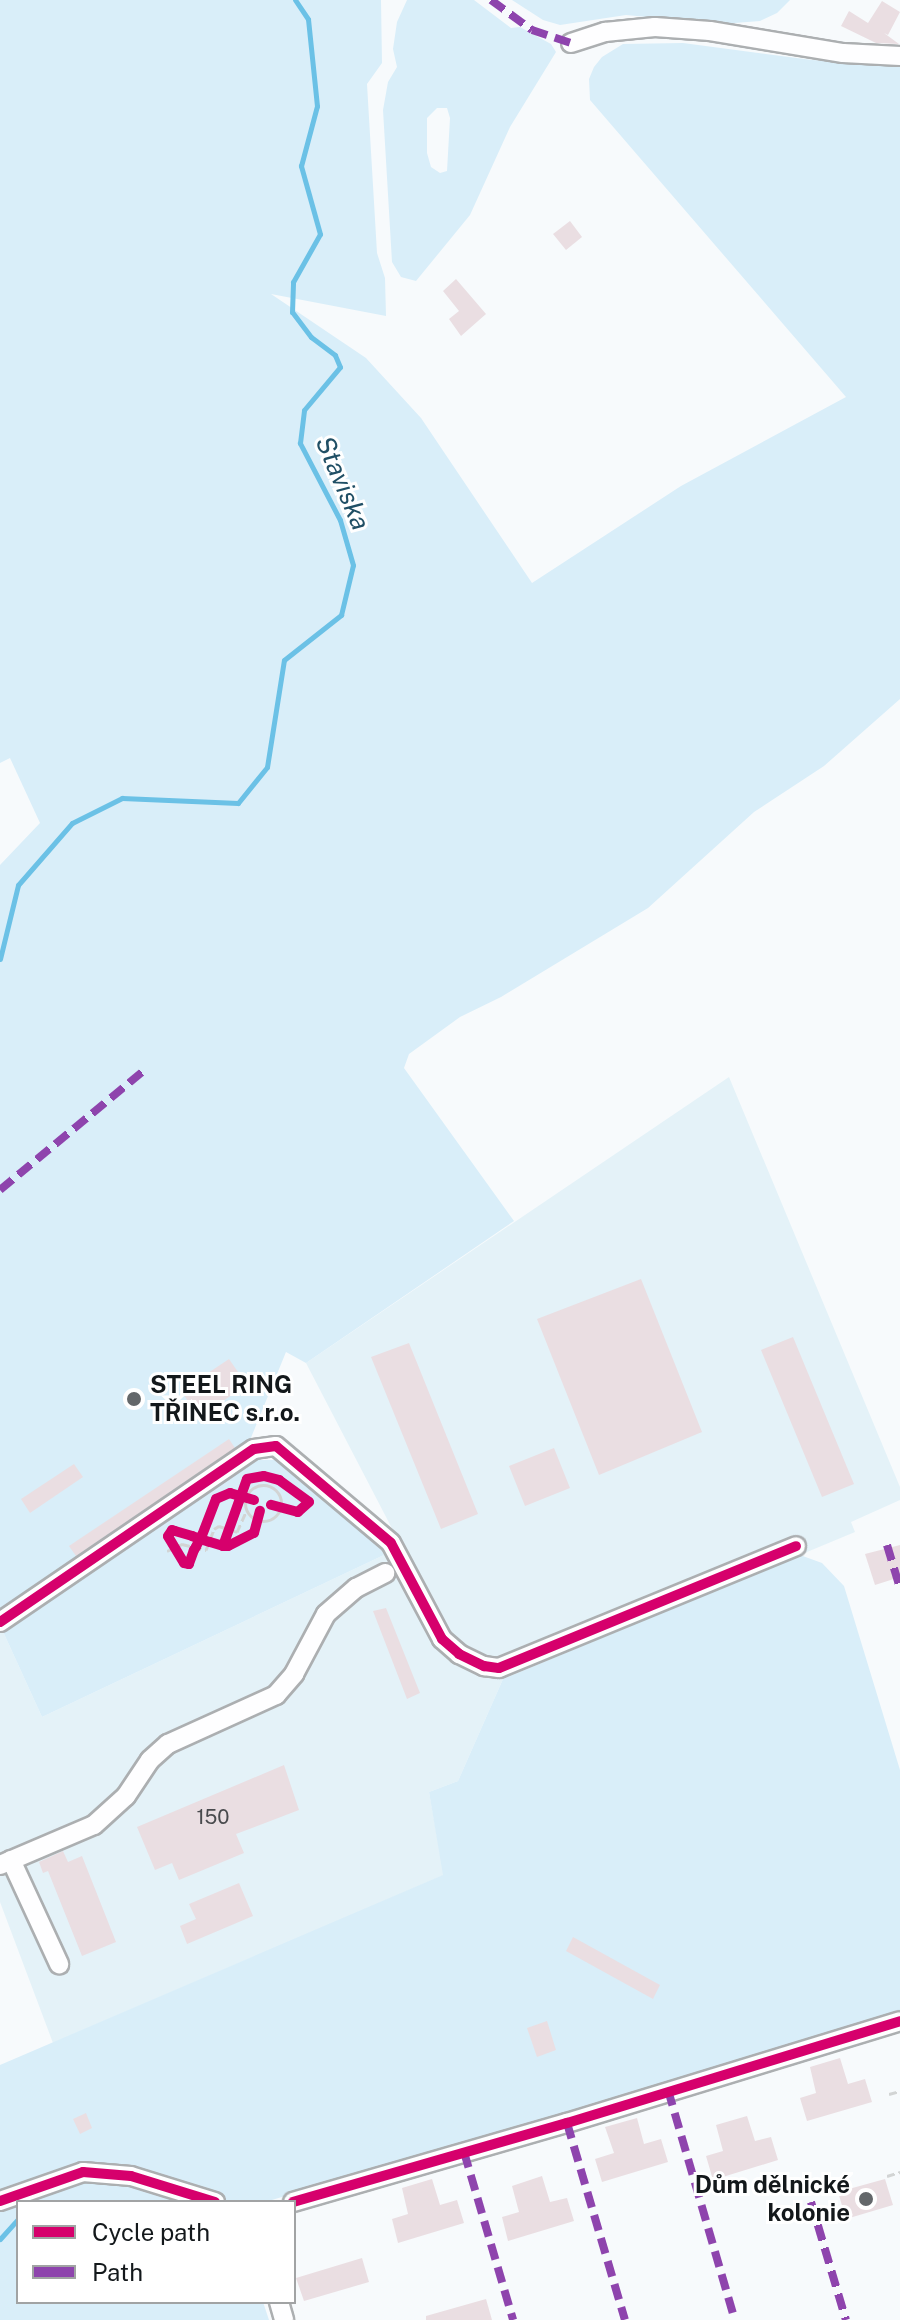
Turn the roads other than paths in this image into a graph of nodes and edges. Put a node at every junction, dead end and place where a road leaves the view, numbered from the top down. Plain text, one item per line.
1 (571, 43) dead end
2 (900, 56) edge
3 (796, 1546) dead end
4 (385, 1573) dead end
5 (0, 1622) edge
6 (6, 1863) edge
7 (59, 1964) dead end
8 (900, 2021) edge
9 (209, 2200) edge
10 (0, 2201) edge
11 (296, 2201) edge

1 - 2 street
3 - 5 street
4 - 6 street
6 - 7 street
8 - 11 street
9 - 10 street

